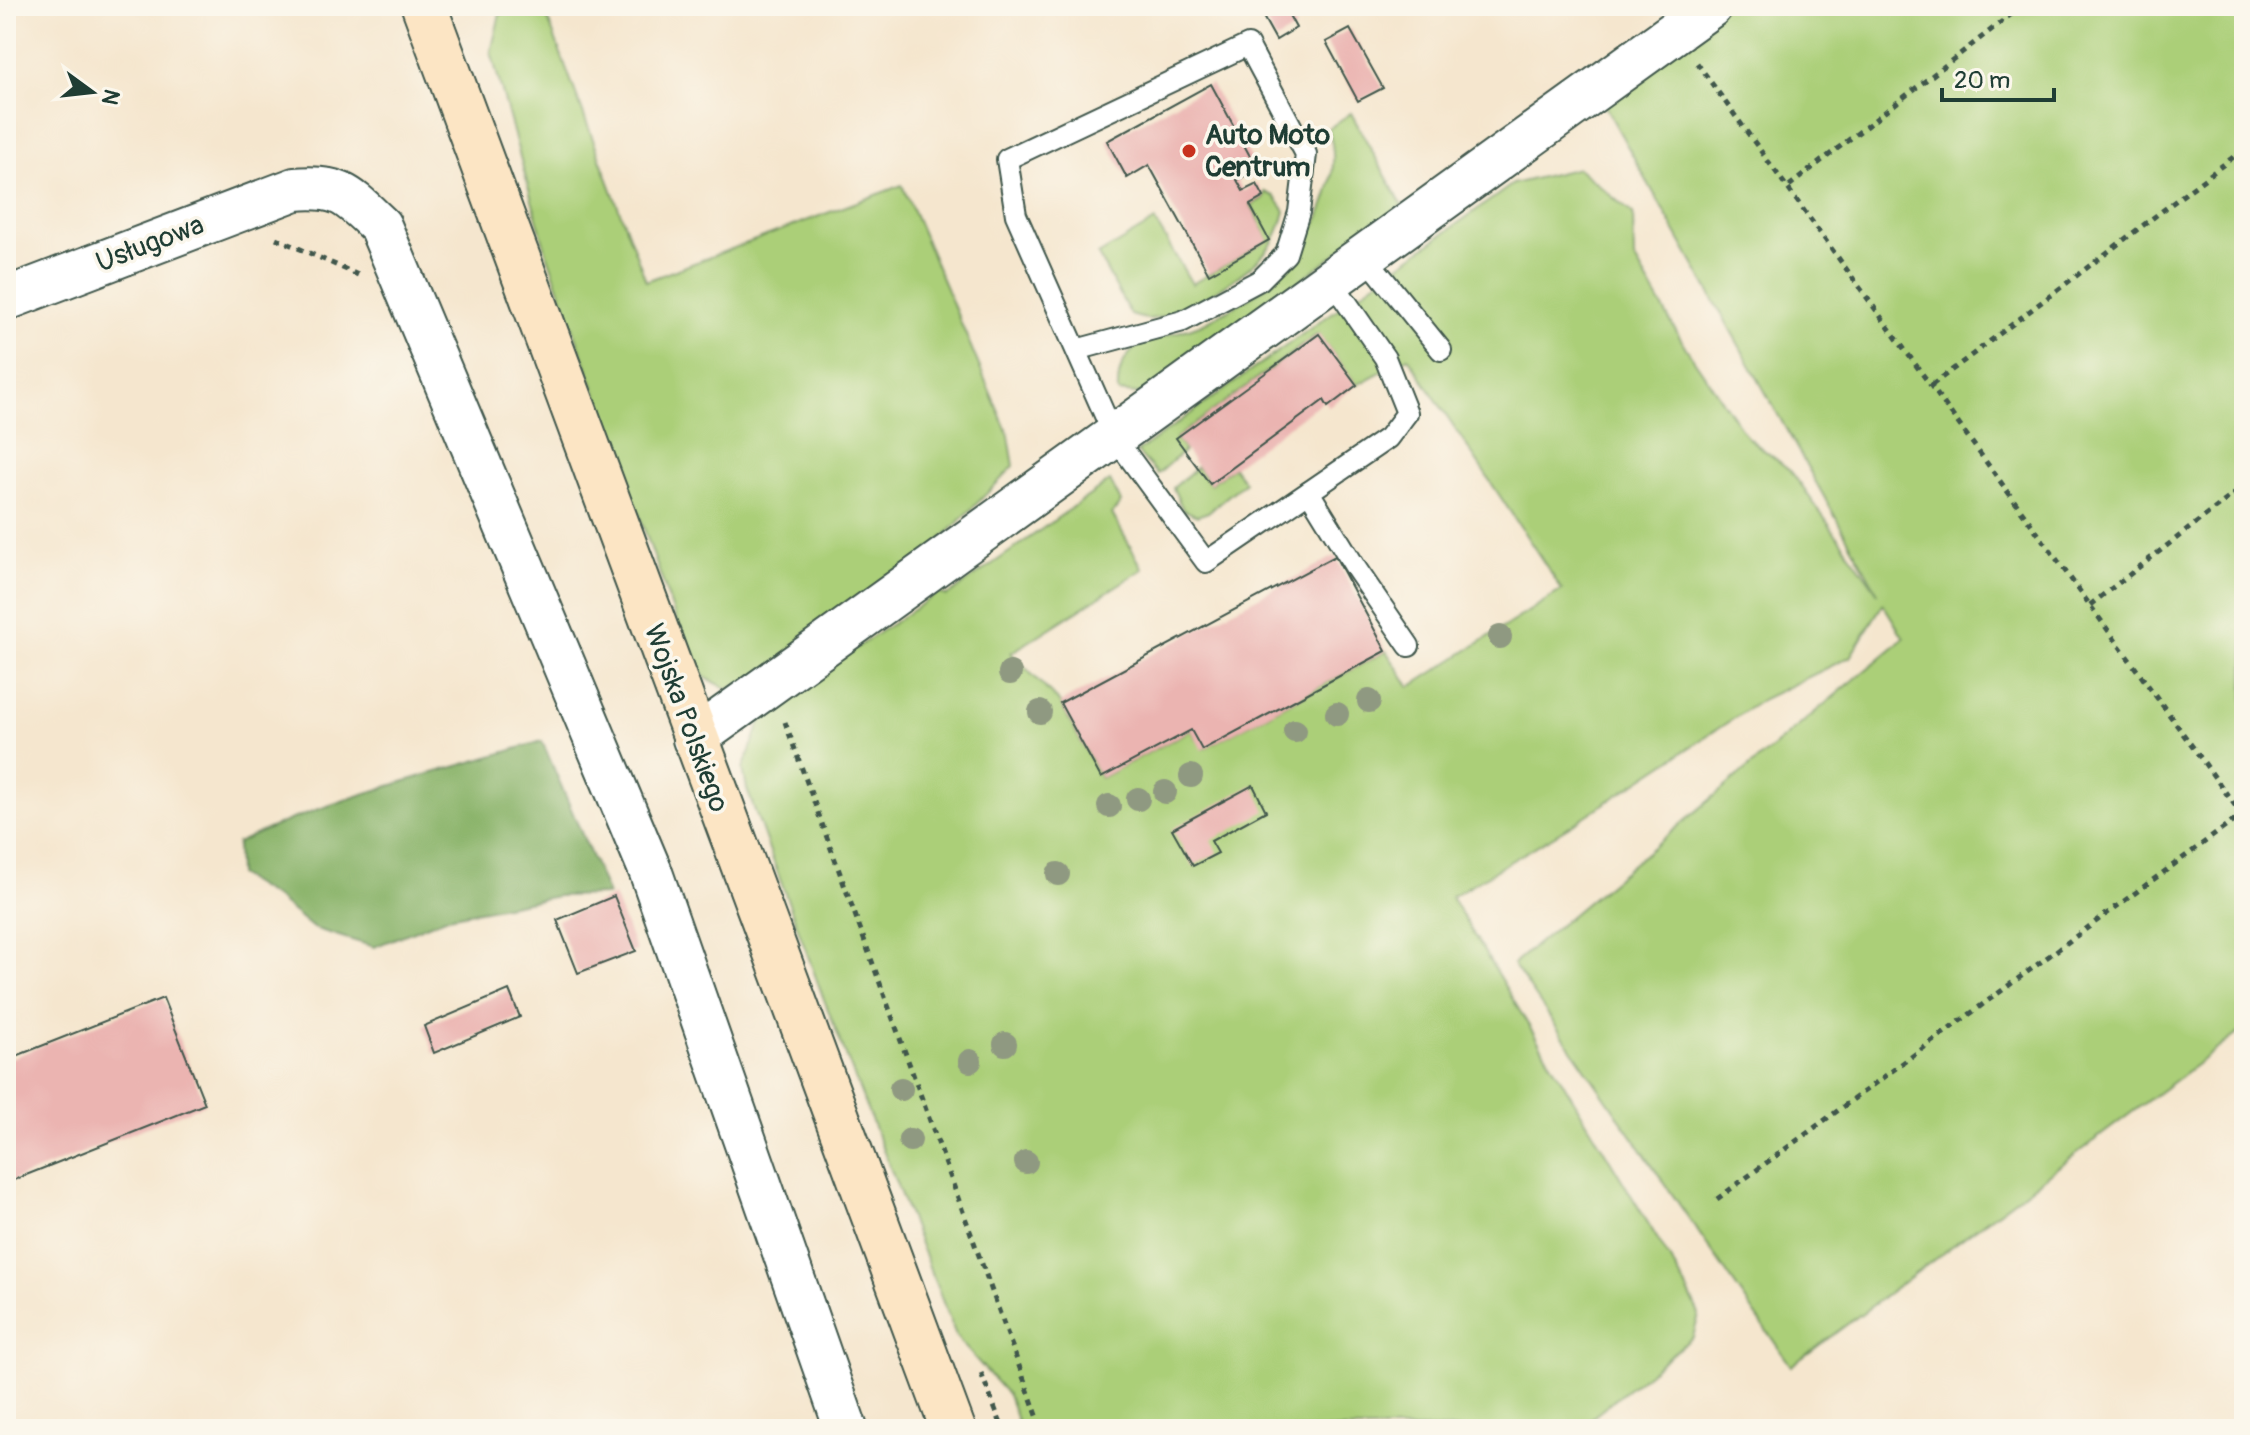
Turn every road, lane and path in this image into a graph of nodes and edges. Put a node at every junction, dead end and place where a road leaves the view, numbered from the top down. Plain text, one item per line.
1 (424, 6) edge
2 (1711, 6) edge
3 (2022, 6) edge
4 (1675, 33) junction
5 (2244, 149) edge
6 (1789, 186) junction
7 (273, 237) dead end
8 (1365, 256) junction
9 (365, 278) dead end
10 (1331, 280) junction
11 (6, 299) edge
12 (1076, 350) junction
13 (1441, 350) dead end
14 (1932, 385) junction
15 (1115, 438) junction
16 (2244, 486) edge
17 (1309, 492) junction
18 (2090, 605) junction
19 (1409, 646) dead end
20 (771, 684) junction
21 (694, 739) junction
22 (2243, 814) edge
23 (1717, 1199) dead end
24 (981, 1373) dead end
25 (846, 1429) edge
26 (953, 1429) edge
27 (1003, 1429) edge
28 (1042, 1429) edge

1 - 21 main road, Wojska Polskiego
2 - 4 street
3 - 6 path
4 - 6 path
4 - 8 street
5 - 14 path
6 - 14 path
7 - 9 path
8 - 10 street
8 - 13 lane
10 - 15 street
10 - 17 lane
11 - 25 street, Usługowa
12 - 12 lane
12 - 15 lane
14 - 18 path
15 - 17 lane
15 - 20 street
16 - 18 path
17 - 19 lane
18 - 22 path
20 - 21 street
20 - 28 path
21 - 26 main road, Wojska Polskiego
22 - 23 path
24 - 27 path

